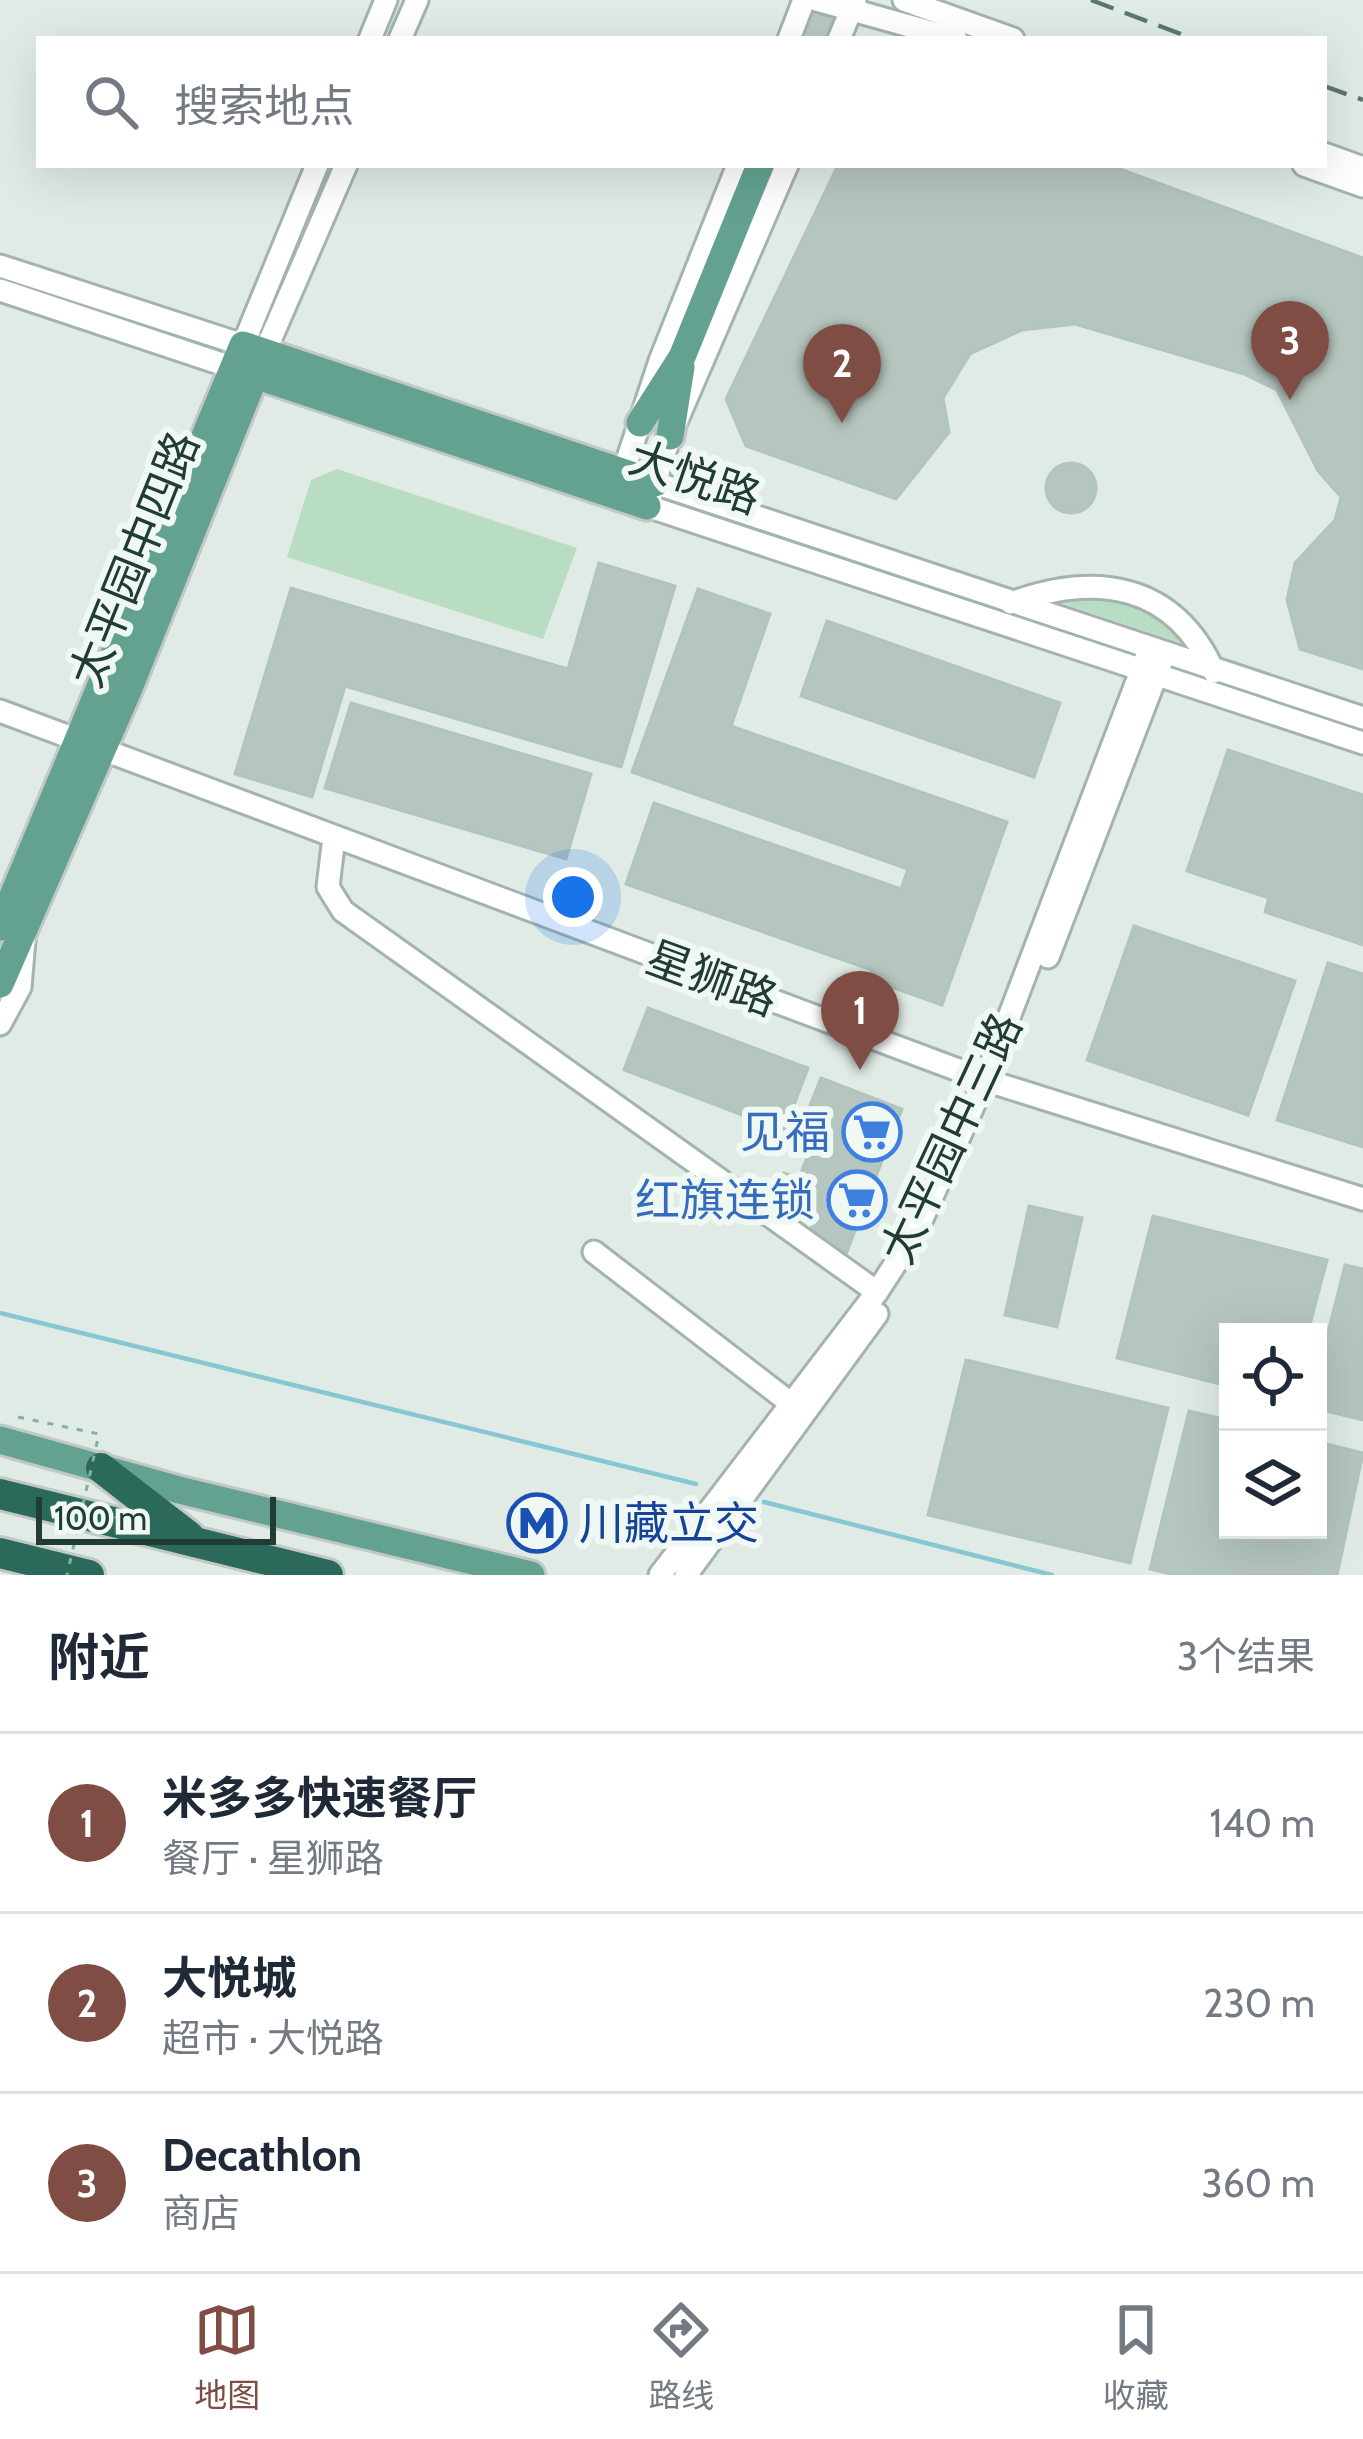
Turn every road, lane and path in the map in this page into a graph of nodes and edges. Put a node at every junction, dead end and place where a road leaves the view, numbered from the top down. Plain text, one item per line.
1 (386, 0) edge
2 (417, 0) edge
3 (804, 0) edge
4 (817, 0) edge
5 (904, 0) edge
6 (853, 5) edge
7 (371, 36) edge
8 (401, 36) edge
9 (790, 36) edge
10 (840, 36) edge
11 (947, 36) edge
12 (1005, 36) edge
13 (1327, 155) edge
14 (316, 168) edge
15 (345, 168) edge
16 (737, 168) edge
17 (759, 168) edge
18 (787, 168) edge
19 (1312, 168) edge
20 (1363, 169) edge
21 (1363, 186) edge
22 (0, 266) edge
23 (0, 290) edge
24 (682, 357) junction
25 (249, 360) junction
26 (640, 423) junction
27 (670, 436) junction
28 (620, 482) junction
29 (651, 494) junction
30 (1011, 603) junction
31 (1153, 663) junction
32 (1214, 672) junction
33 (0, 711) edge
34 (1363, 718) edge
35 (1363, 743) edge
36 (87, 744) junction
37 (334, 837) junction
38 (8, 923) edge
39 (0, 984) edge
40 (0, 1024) edge
41 (992, 1082) junction
42 (1363, 1199) edge
43 (594, 1252) dead end
44 (878, 1292) junction
45 (789, 1402) junction
46 (9, 1428) edge
47 (101, 1468) junction
48 (0, 1494) edge
49 (199, 1544) junction
50 (0, 1553) edge
51 (67, 1575) edge
52 (89, 1575) edge
53 (328, 1575) edge
54 (531, 1575) edge
55 (660, 1575) edge
56 (686, 1575) edge

1 - 7 street
2 - 8 street
3 - 9 street
4 - 6 street
5 - 12 street
6 - 10 street
6 - 11 street
13 - 20 street
14 - 25 street
15 - 25 street, 太平园中四路
16 - 26 street
17 - 24 main road
18 - 27 street
19 - 21 street
22 - 25 street
23 - 25 street, 大悦路
24 - 26 main road
24 - 27 main road
25 - 28 main road, 大悦路
25 - 36 main road, 太平园中四路
26 - 28 street
27 - 29 street
28 - 29 main road, 大悦路
29 - 30 street
29 - 31 street, 大悦路
30 - 31 street
30 - 32 street
31 - 32 street
31 - 35 street, 大悦路
31 - 41 street, 太平园中三路
32 - 34 street
33 - 36 street, 星狮路
36 - 37 street, 星狮路
36 - 38 main road, 太平园中四路
37 - 41 street, 星狮路
37 - 44 street
38 - 39 main road, 太平园中四路
38 - 40 street
41 - 42 street, 星狮路
41 - 44 street, 太平园中三路
41 - 56 street, 太平园中三路
43 - 45 street
44 - 45 street, 太平园中三路
45 - 55 street, 太平园中三路
46 - 47 main road
46 - 51 path, bridge
47 - 49 highway
47 - 54 main road
48 - 49 highway
49 - 53 highway
50 - 52 highway

